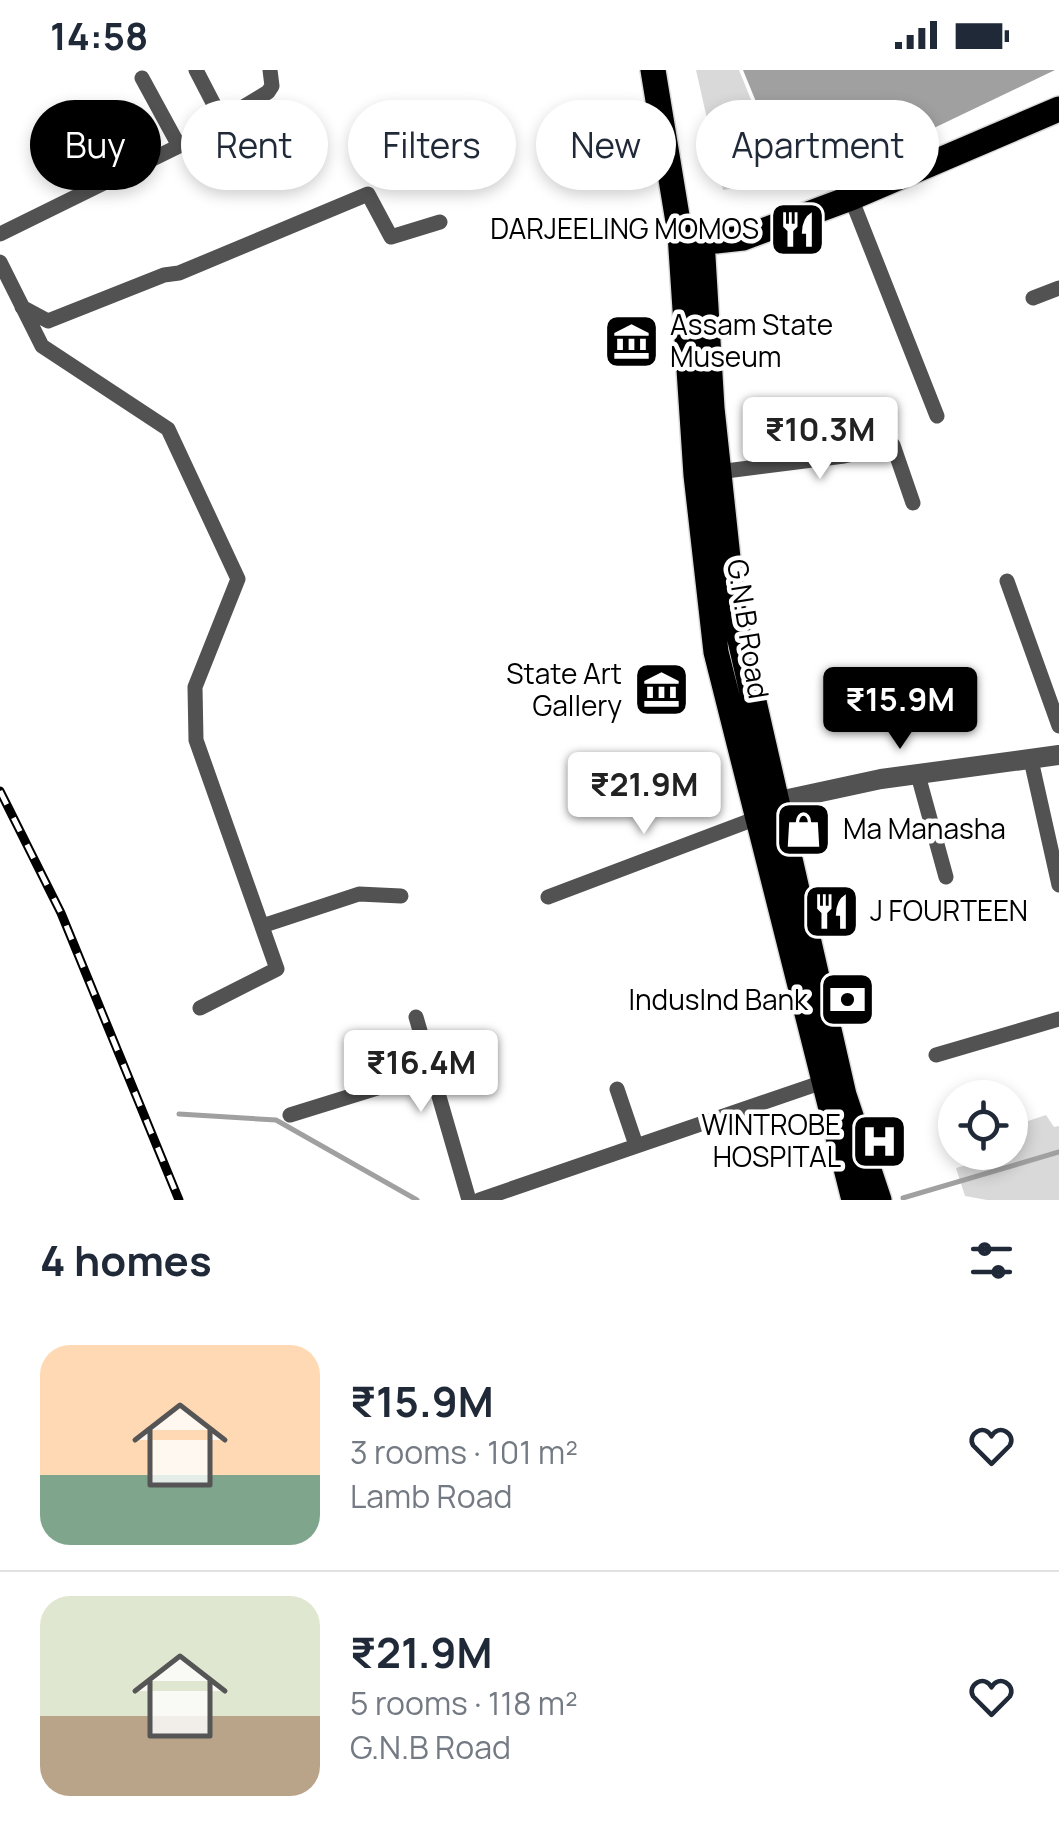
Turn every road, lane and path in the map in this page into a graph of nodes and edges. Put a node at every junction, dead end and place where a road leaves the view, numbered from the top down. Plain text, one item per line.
1 (196, 70) edge
2 (270, 70) edge
3 (653, 70) edge
4 (142, 78) dead end
5 (212, 100) edge
6 (256, 100) edge
7 (1059, 109) edge
8 (181, 144) edge
9 (178, 146) junction
10 (851, 198) junction
11 (440, 222) dead end
12 (0, 234) edge
13 (691, 237) junction
14 (0, 262) edge
15 (1059, 288) edge
16 (1033, 298) dead end
17 (22, 307) junction
18 (937, 416) dead end
19 (718, 472) junction
20 (913, 503) dead end
21 (1007, 581) dead end
22 (1059, 726) edge
23 (1059, 755) edge
24 (1031, 760) junction
25 (918, 775) junction
26 (763, 808) junction
27 (946, 877) dead end
28 (1059, 885) edge
29 (401, 896) dead end
30 (548, 898) dead end
31 (262, 926) junction
32 (200, 1008) dead end
33 (416, 1017) dead end
34 (1059, 1019) edge
35 (936, 1055) dead end
36 (432, 1071) junction
37 (823, 1082) junction
38 (618, 1089) dead end
39 (290, 1114) dead end
40 (636, 1145) junction
41 (469, 1200) edge
42 (479, 1200) edge
43 (854, 1200) edge
44 (879, 1200) edge

1 - 5 street
2 - 6 street
3 - 13 main road
4 - 9 street
7 - 10 main road
8 - 9 street
9 - 12 street
10 - 13 main road
10 - 18 street
11 - 17 street
13 - 19 main road, G.N.B Road
13 - 26 main road, G.N.B Road
14 - 17 street
15 - 16 street
17 - 31 street
19 - 20 street
19 - 26 main road, G.N.B Road
21 - 22 street
23 - 24 street
24 - 25 street
24 - 28 street
25 - 26 street
25 - 27 street
26 - 30 street
26 - 37 main road, G.N.B Road
26 - 44 main road, G.N.B Road
29 - 31 street
31 - 32 street
33 - 36 street
34 - 35 street
36 - 39 street
36 - 41 street
37 - 40 street
37 - 43 main road, G.N.B Road
38 - 40 street
40 - 42 street

